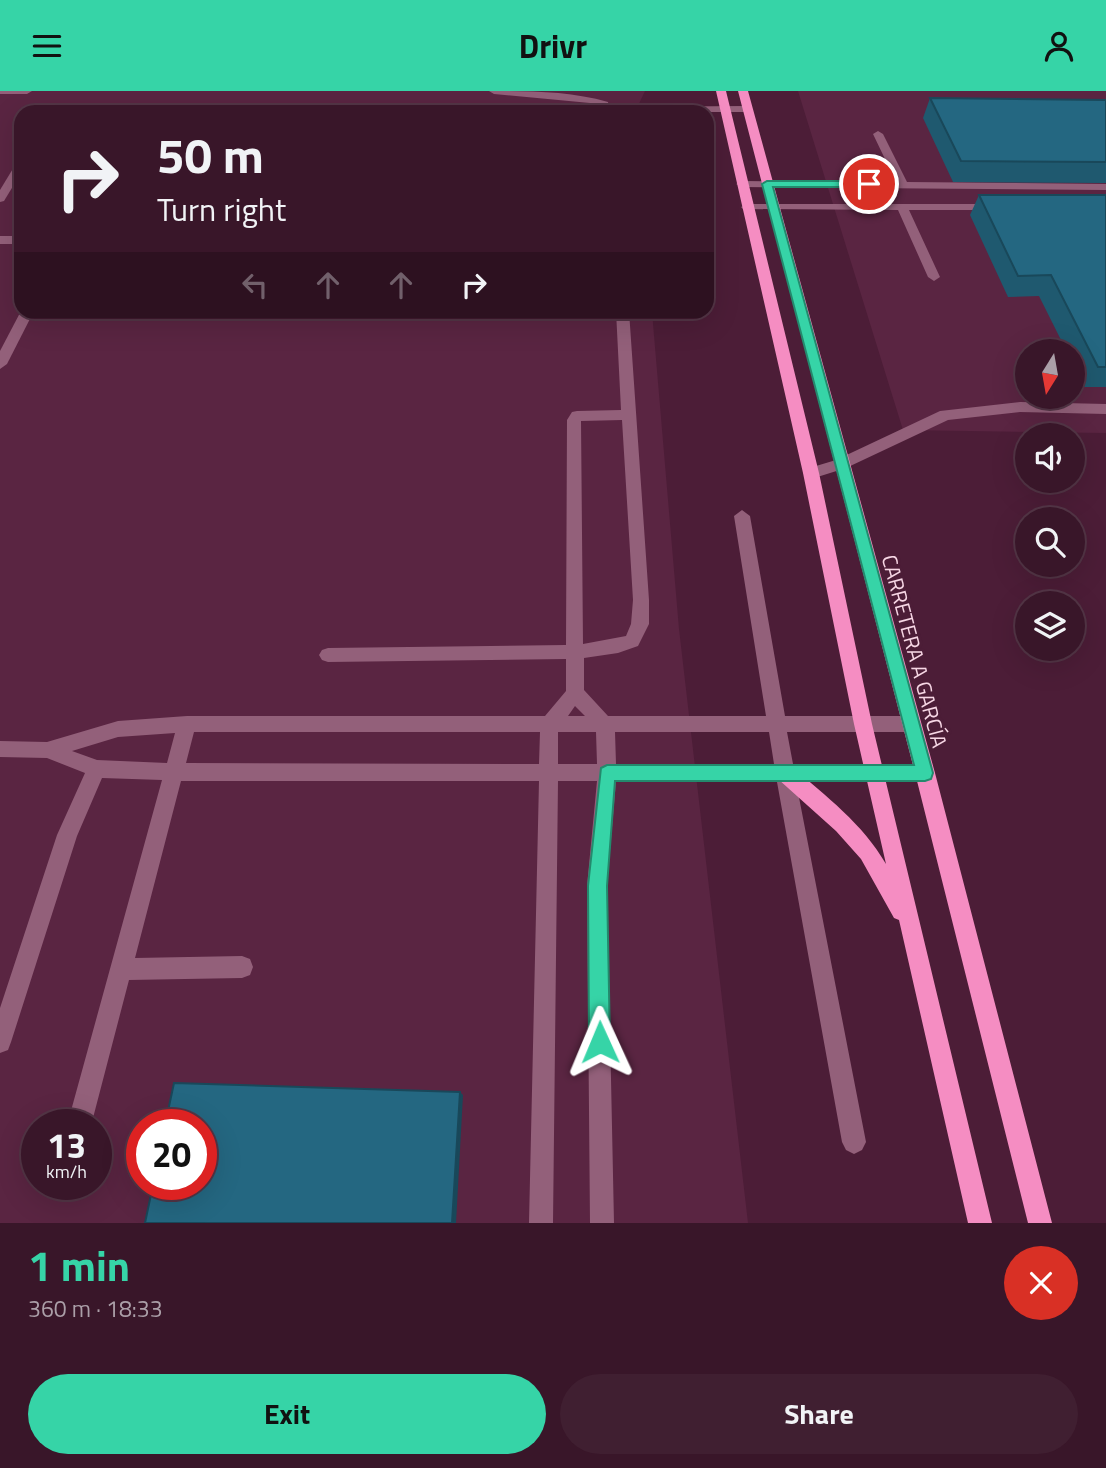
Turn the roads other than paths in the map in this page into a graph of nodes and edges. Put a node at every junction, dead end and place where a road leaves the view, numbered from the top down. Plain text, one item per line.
1 (0, 91) edge
2 (27, 91) edge
3 (494, 91) edge
4 (721, 91) edge
5 (743, 91) edge
6 (604, 105) edge
7 (747, 109) junction
8 (714, 110) edge
9 (725, 110) junction
10 (878, 134) dead end
11 (14, 176) edge
12 (742, 184) junction
13 (767, 184) junction
14 (903, 185) junction
15 (1106, 187) edge
16 (0, 199) edge
17 (747, 207) junction
18 (774, 207) junction
19 (1009, 207) edge
20 (903, 209) junction
21 (934, 277) dead end
22 (24, 319) edge
23 (623, 319) edge
24 (0, 364) edge
25 (1106, 409) edge
26 (630, 415) junction
27 (841, 464) junction
28 (811, 473) junction
29 (742, 516) dead end
30 (576, 652) junction
31 (328, 656) dead end
32 (575, 693) junction
33 (187, 724) junction
34 (863, 724) junction
35 (911, 724) junction
36 (549, 725) junction
37 (605, 725) junction
38 (777, 726) junction
39 (0, 750) edge
40 (47, 750) junction
41 (97, 769) junction
42 (175, 772) junction
43 (550, 772) junction
44 (607, 773) junction
45 (785, 773) junction
46 (875, 773) junction
47 (925, 773) junction
48 (913, 933) junction
49 (242, 967) dead end
50 (121, 969) junction
51 (0, 1042) edge
52 (83, 1109) edge
53 (854, 1142) dead end
54 (541, 1223) edge
55 (602, 1223) edge
56 (980, 1223) edge
57 (1040, 1223) edge

1 - 2 lane
3 - 6 lane
4 - 9 main road
5 - 7 main road, CARRETERA A GARCÍA
7 - 9 lane
7 - 13 main road, CARRETERA A GARCÍA
8 - 9 lane
9 - 12 main road
10 - 14 lane
11 - 16 lane
12 - 13 lane
12 - 17 main road
13 - 14 lane
13 - 18 main road, CARRETERA A GARCÍA
14 - 15 lane
17 - 18 lane
17 - 28 main road
18 - 20 lane
18 - 27 main road, CARRETERA A GARCÍA
19 - 20 lane
20 - 21 lane
22 - 24 lane
23 - 26 lane
25 - 27 lane
26 - 30 lane
26 - 30 lane
27 - 28 lane
27 - 35 main road, CARRETERA A GARCÍA
28 - 34 main road
29 - 38 lane
30 - 31 lane
30 - 32 lane
32 - 36 lane
32 - 37 lane
33 - 36 lane
33 - 40 lane
33 - 42 lane
34 - 35 lane
34 - 38 lane
34 - 46 main road
35 - 47 main road, CARRETERA A GARCÍA
36 - 37 lane
36 - 43 lane
37 - 38 lane
37 - 44 lane
38 - 45 lane
39 - 40 lane
40 - 41 lane
41 - 42 lane
41 - 51 lane
42 - 43 lane
42 - 50 lane
43 - 44 lane
43 - 54 lane
44 - 45 lane
44 - 55 lane
45 - 46 lane
45 - 48 main road
45 - 53 lane
46 - 47 lane
46 - 48 main road
47 - 57 main road, CARRETERA A GARCÍA
48 - 56 main road
49 - 50 lane
50 - 52 lane

